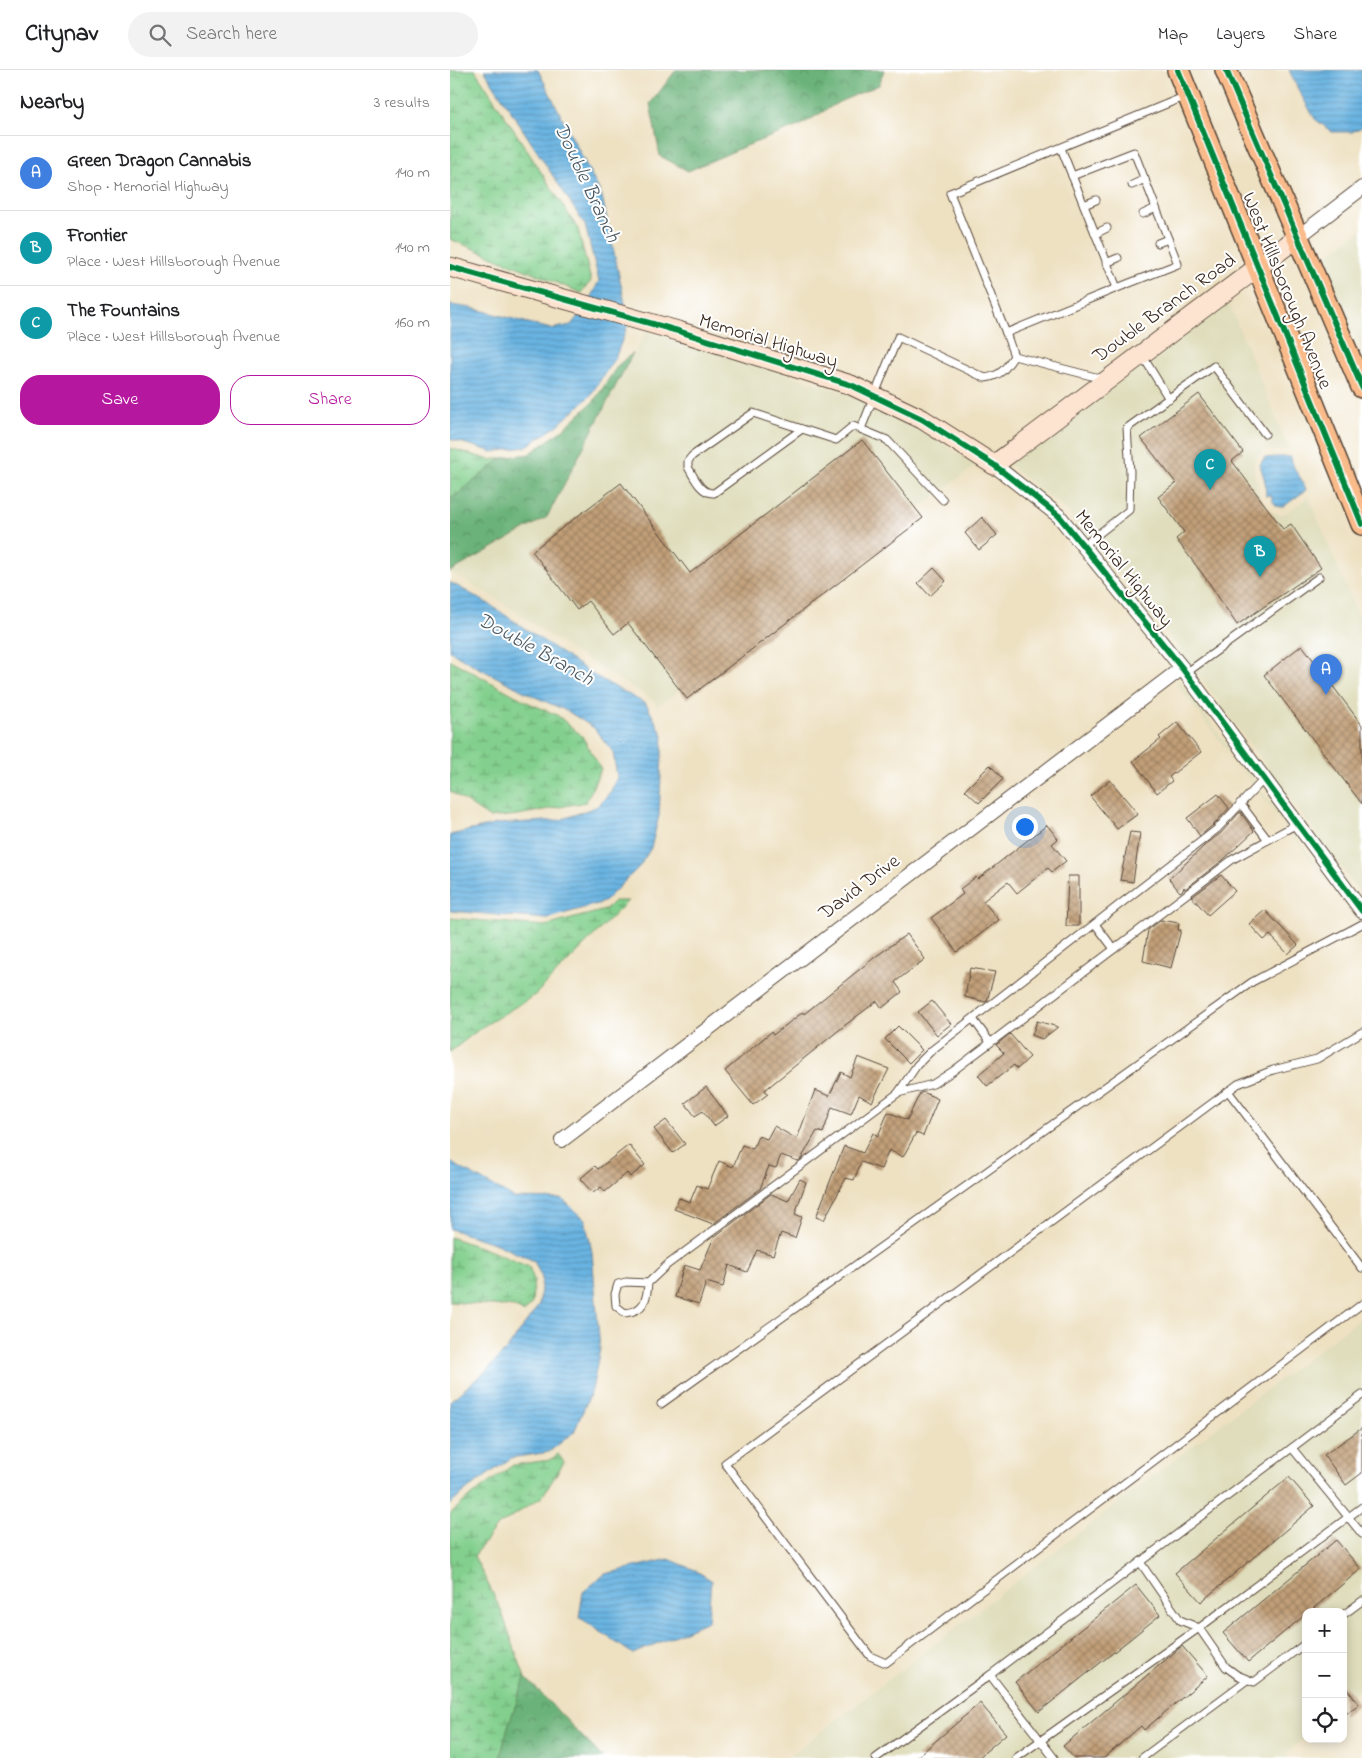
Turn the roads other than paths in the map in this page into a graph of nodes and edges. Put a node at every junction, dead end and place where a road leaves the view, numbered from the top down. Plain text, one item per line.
1 (1178, 70) edge
2 (1226, 70) edge
3 (1188, 95) junction
4 (1061, 148) junction
5 (1072, 176) junction
6 (1145, 179) junction
7 (1132, 185) dead end
8 (1362, 188) edge
9 (1096, 200) dead end
10 (1084, 205) junction
11 (1156, 208) junction
12 (1143, 214) dead end
13 (1107, 228) dead end
14 (1095, 234) junction
15 (1298, 237) junction
16 (1168, 239) junction
17 (1158, 243) dead end
18 (1118, 258) dead end
19 (1106, 263) junction
20 (450, 267) edge
21 (1259, 267) junction
22 (1116, 288) junction
23 (1006, 334) junction
24 (1142, 355) junction
25 (1014, 356) junction
26 (1107, 380) junction
27 (1362, 387) edge
28 (875, 396) junction
29 (1169, 399) junction
30 (802, 429) junction
31 (860, 429) junction
32 (1265, 434) dead end
33 (994, 465) junction
34 (943, 500) dead end
35 (1362, 524) edge
36 (1083, 546) junction
37 (1319, 577) dead end
38 (1184, 671) junction
39 (1264, 779) junction
40 (1240, 803) junction
41 (1297, 824) junction
42 (1268, 840) junction
43 (1362, 911) edge
44 (1095, 924) junction
45 (1362, 924) edge
46 (1114, 949) junction
47 (973, 1019) junction
48 (1362, 1032) edge
49 (990, 1042) junction
50 (1228, 1091) junction
51 (898, 1094) junction
52 (562, 1140) dead end
53 (1362, 1268) edge
54 (648, 1283) junction
55 (1362, 1304) edge
56 (1362, 1395) edge
57 (661, 1404) dead end
58 (1292, 1448) junction
59 (1362, 1507) edge
60 (1349, 1516) junction
61 (1362, 1534) edge
62 (1140, 1562) junction
63 (1362, 1601) edge
64 (1347, 1612) edge
65 (1199, 1628) junction
66 (1302, 1646) edge
67 (990, 1675) junction
68 (1247, 1680) junction
69 (1040, 1740) junction
70 (876, 1758) edge
71 (1016, 1758) edge
72 (1054, 1758) edge
73 (1142, 1758) edge

1 - 3 main road, West Hillsborough Avenue
2 - 15 main road, West Hillsborough Avenue
3 - 4 lane
3 - 21 main road, West Hillsborough Avenue
4 - 5 lane
4 - 23 lane
5 - 6 lane
5 - 10 lane
6 - 7 lane
6 - 11 lane
8 - 15 street, Double Branch Road
9 - 10 lane
10 - 14 lane
11 - 12 lane
11 - 16 lane
13 - 14 lane
14 - 19 lane
15 - 21 street, Double Branch Road
15 - 27 main road, West Hillsborough Avenue
16 - 17 lane
16 - 22 lane
18 - 19 lane
19 - 22 lane
20 - 28 street, Memorial Highway
21 - 24 street, Double Branch Road
21 - 35 main road, West Hillsborough Avenue
22 - 23 lane
23 - 25 lane
24 - 26 street, Double Branch Road
24 - 29 lane
25 - 26 lane
25 - 28 lane
26 - 33 street, Double Branch Road
28 - 31 lane
28 - 33 street, Memorial Highway
29 - 32 lane
29 - 36 lane
30 - 30 lane
30 - 31 lane
31 - 34 lane
33 - 36 street, Memorial Highway
36 - 38 street, Memorial Highway
37 - 38 lane
38 - 39 street, Memorial Highway
38 - 52 street, David Drive
39 - 40 lane
39 - 41 street, Memorial Highway
40 - 42 lane
40 - 44 lane
41 - 42 lane
41 - 43 street, Memorial Highway
42 - 46 lane
44 - 46 lane
44 - 47 lane
45 - 57 lane
46 - 49 lane
47 - 49 lane
47 - 51 lane
48 - 50 lane
49 - 51 lane
50 - 53 lane
50 - 55 lane
51 - 54 lane
54 - 54 lane
56 - 58 lane
58 - 60 lane
58 - 62 lane
59 - 60 lane
60 - 61 lane
60 - 65 lane
62 - 65 lane
62 - 67 lane
63 - 64 lane
65 - 68 lane
65 - 69 lane
66 - 68 lane
67 - 69 lane
67 - 70 lane
68 - 73 lane
69 - 71 lane
69 - 72 lane

